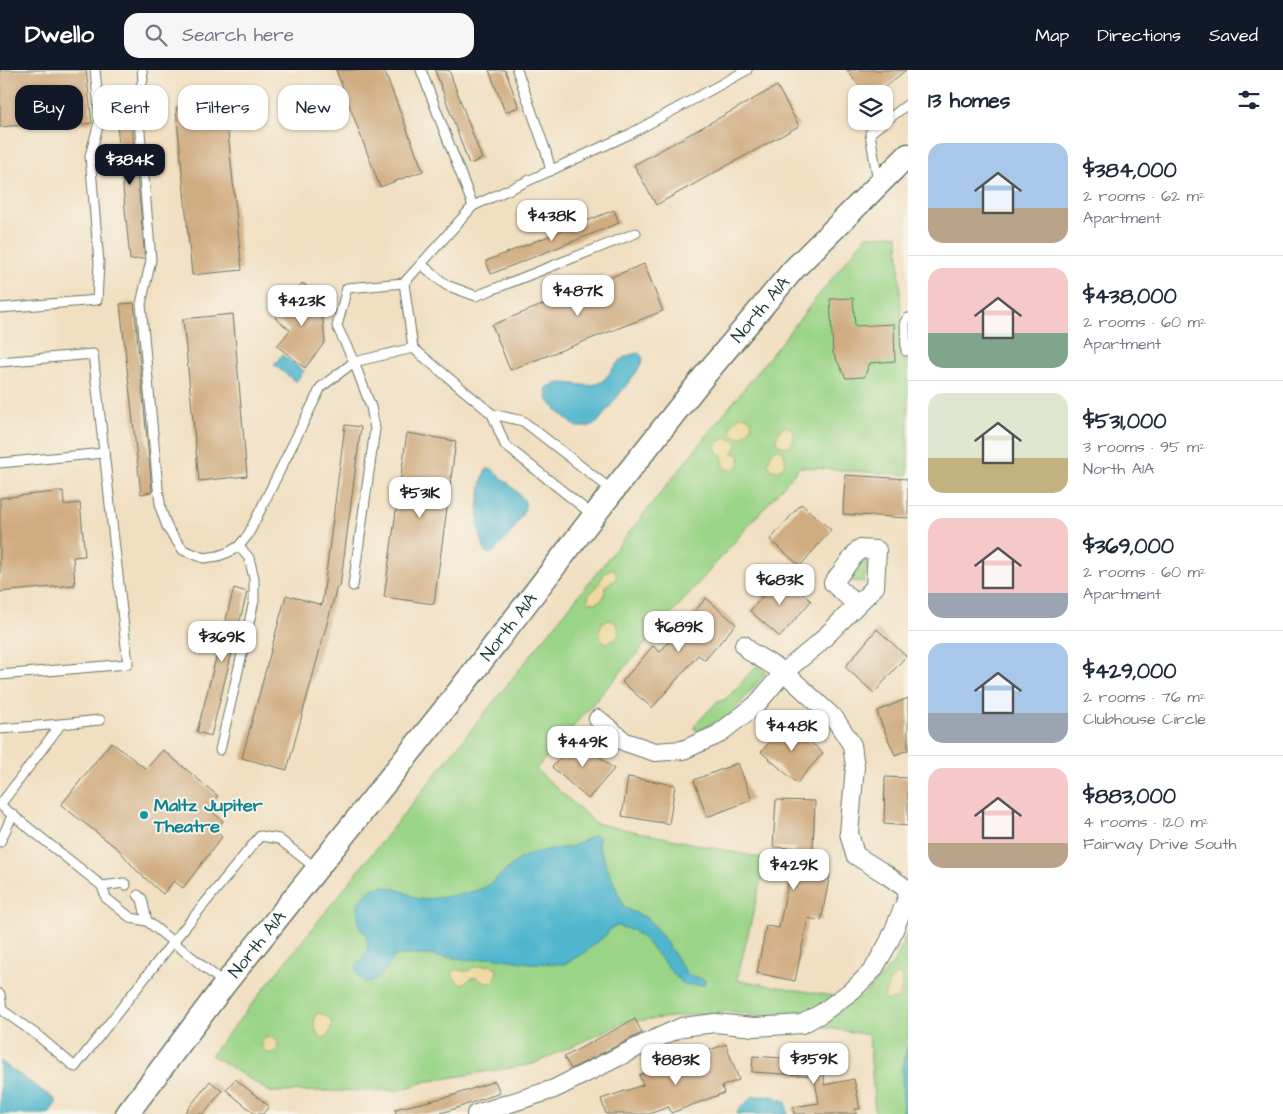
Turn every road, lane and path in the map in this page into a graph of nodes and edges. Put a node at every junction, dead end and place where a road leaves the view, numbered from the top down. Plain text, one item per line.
1 (95, 70) edge
2 (142, 70) edge
3 (421, 70) edge
4 (517, 70) edge
5 (747, 70) edge
6 (908, 105) edge
7 (908, 155) edge
8 (552, 171) junction
9 (878, 184) junction
10 (473, 206) junction
11 (636, 233) dead end
12 (420, 264) junction
13 (404, 282) junction
14 (0, 308) edge
15 (908, 318) edge
16 (413, 348) junction
17 (908, 351) edge
18 (0, 362) edge
19 (354, 362) junction
20 (492, 414) junction
21 (104, 453) junction
22 (0, 463) edge
23 (613, 491) junction
24 (594, 516) junction
25 (239, 546) junction
26 (353, 586) dead end
27 (857, 606) dead end
28 (744, 646) dead end
29 (784, 672) junction
30 (0, 675) edge
31 (598, 719) dead end
32 (100, 720) dead end
33 (61, 724) junction
34 (0, 730) edge
35 (220, 750) dead end
36 (0, 805) edge
37 (12, 814) junction
38 (0, 842) edge
39 (317, 869) junction
40 (126, 885) dead end
41 (102, 886) junction
42 (908, 890) edge
43 (138, 895) dead end
44 (908, 896) edge
45 (147, 921) junction
46 (173, 942) junction
47 (225, 984) junction
48 (0, 994) edge
49 (127, 1114) edge
50 (476, 1114) edge

1 - 14 lane
2 - 25 lane
3 - 10 lane
4 - 8 lane
5 - 8 lane
6 - 9 lane
7 - 9 street, North A1A
8 - 10 lane
9 - 23 street, North A1A
10 - 12 lane
11 - 12 lane
12 - 13 lane
13 - 16 lane
13 - 19 lane
15 - 17 lane
16 - 19 lane
16 - 20 lane
18 - 21 lane
19 - 25 lane
19 - 26 lane
20 - 23 lane
20 - 24 lane
21 - 22 lane
21 - 30 lane
23 - 24 street, North A1A
24 - 39 street, North A1A
25 - 35 lane
27 - 29 street
28 - 29 street
29 - 31 street
29 - 42 street
32 - 33 lane
33 - 34 lane
33 - 36 lane
36 - 37 lane
37 - 38 lane
37 - 41 lane
39 - 46 lane
39 - 47 street, North A1A
40 - 41 lane
41 - 45 lane
43 - 45 lane
44 - 50 street
45 - 46 lane
46 - 47 lane
46 - 48 lane
47 - 49 street, North A1A

